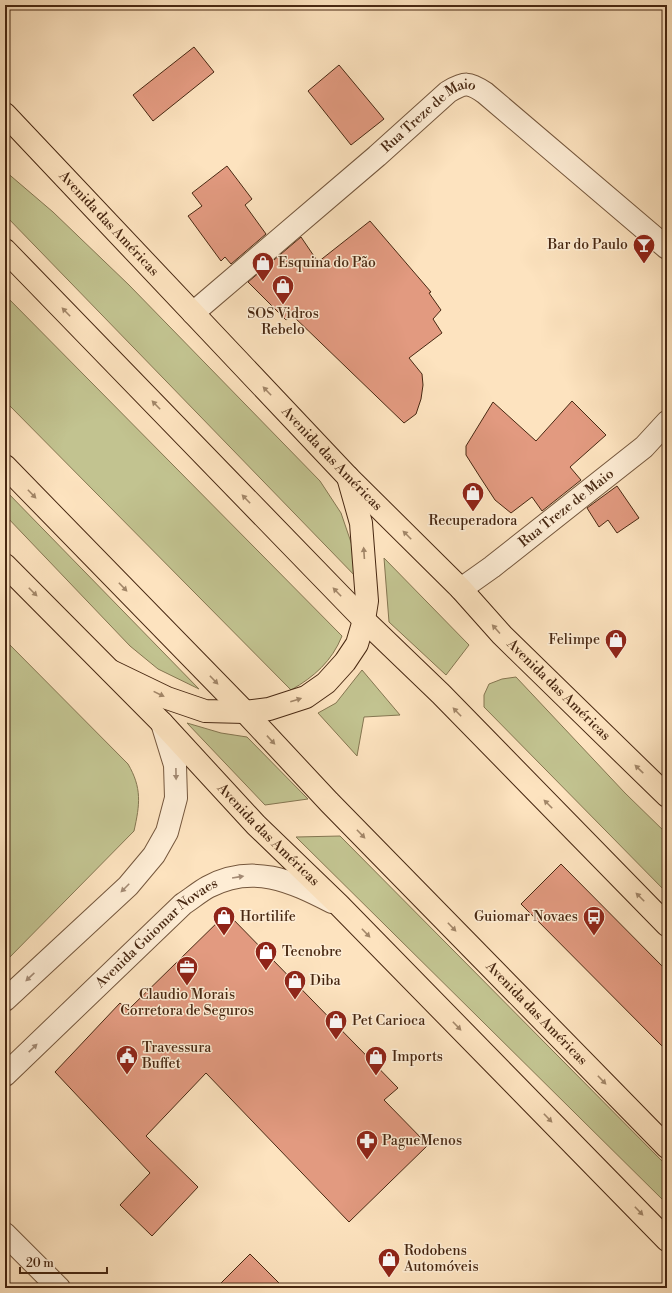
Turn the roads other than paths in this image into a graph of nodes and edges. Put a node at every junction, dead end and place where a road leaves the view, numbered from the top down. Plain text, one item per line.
1 (5, 114) edge
2 (667, 248) edge
3 (5, 250) edge
4 (193, 313) junction
5 (667, 422) edge
6 (5, 466) edge
7 (348, 477) junction
8 (5, 565) edge
9 (461, 589) junction
10 (364, 620) junction
11 (112, 671) junction
12 (245, 712) junction
13 (162, 723) junction
14 (667, 796) edge
15 (339, 905) junction
16 (667, 925) edge
17 (5, 1000) edge
18 (5, 1075) edge
19 (667, 1147) edge
20 (5, 1234) edge
21 (667, 1240) edge
22 (59, 1288) edge

1 - 4 main road, Avenida das Américas
2 - 4 street, Rua Treze de Maio
10 -> 3 main road
7 -> 4 main road, Avenida das Américas
5 - 9 street, Rua Treze de Maio
6 -> 12 main road, Avenida das Américas
9 -> 7 main road, Avenida das Américas
10 -> 7 main road
8 -> 11 main road, Avenida das Américas
14 -> 9 main road, Avenida das Américas
12 -> 10 main road
16 -> 10 main road
11 -> 12 main road
11 - 13 main road, Avenida das Américas
12 -> 19 main road, Avenida das Américas
13 - 15 main road, Avenida das Américas
13 -> 17 street
18 -> 15 street, Avenida Guiomar Novaes
15 -> 21 main road, Avenida das Américas
20 - 22 street

